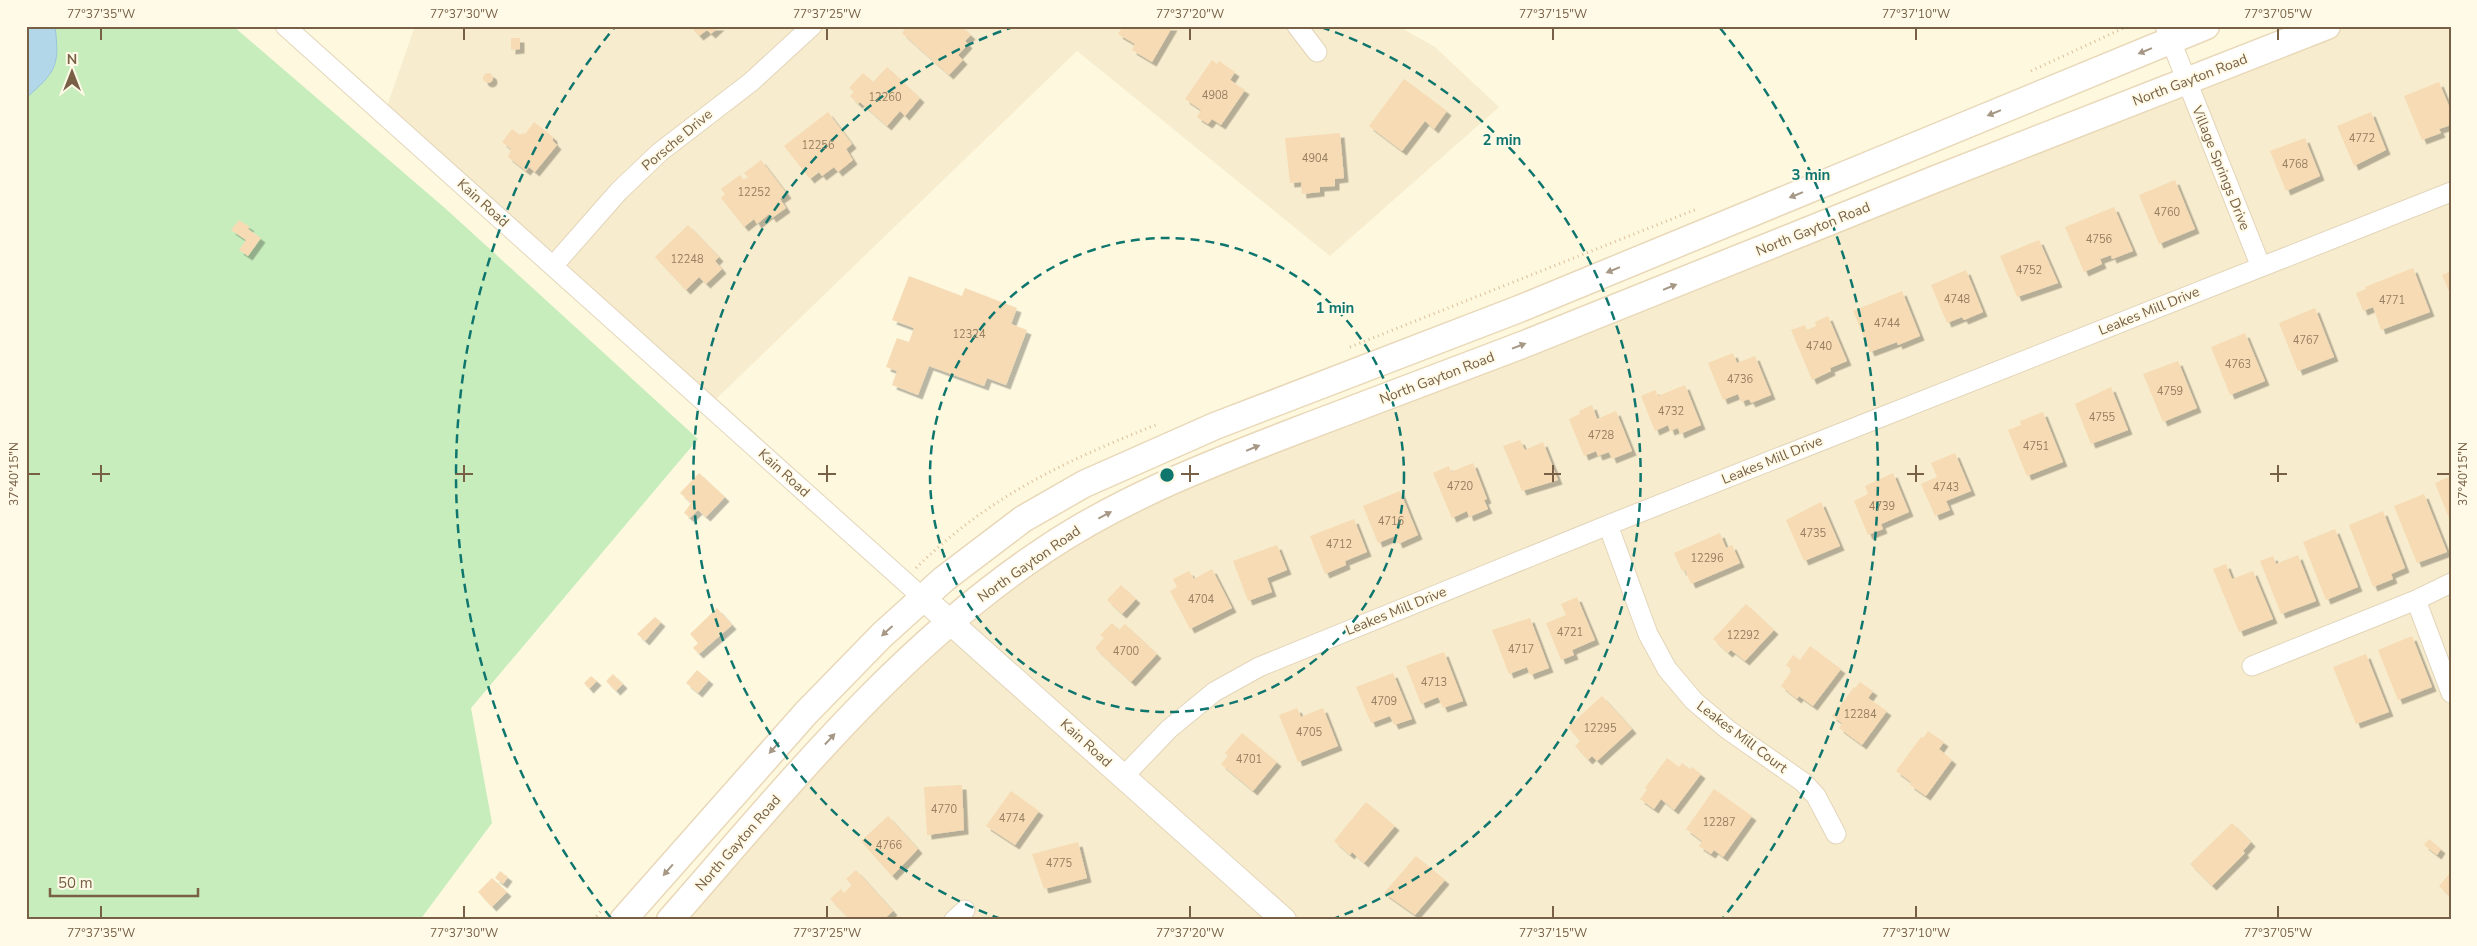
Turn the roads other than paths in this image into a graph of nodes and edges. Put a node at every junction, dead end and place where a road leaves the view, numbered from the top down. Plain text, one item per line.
1 (285, 26) edge
2 (812, 26) edge
3 (1297, 26) edge
4 (2206, 26) edge
5 (2327, 26) edge
6 (2168, 33) edge
7 (1317, 52) dead end
8 (2186, 81) junction
9 (2451, 192) edge
10 (553, 266) junction
11 (2260, 267) junction
12 (1608, 525) junction
13 (2451, 583) edge
14 (923, 598) junction
15 (2416, 600) junction
16 (950, 623) junction
17 (2252, 666) dead end
18 (2451, 693) edge
19 (1123, 777) junction
20 (1836, 834) dead end
21 (624, 920) edge
22 (670, 920) edge
23 (1284, 920) edge

1 - 10 street, Kain Road
2 - 10 street, Porsche Drive
3 - 7 street
4 - 6 main road
5 - 8 main road, North Gayton Road
6 - 8 street, Village Springs Drive
6 -> 14 main road
8 - 11 street, Village Springs Drive
16 -> 8 main road, North Gayton Road
9 - 11 street, Leakes Mill Drive
10 - 14 street, Kain Road
11 - 12 street, Leakes Mill Drive
12 - 19 street, Leakes Mill Drive
12 - 20 street, Leakes Mill Court
13 - 15 street
14 - 16 street, Kain Road
14 -> 21 main road
15 - 17 street
15 - 18 street
16 - 19 street, Kain Road
22 -> 16 main road, North Gayton Road
19 - 23 street, Kain Road

